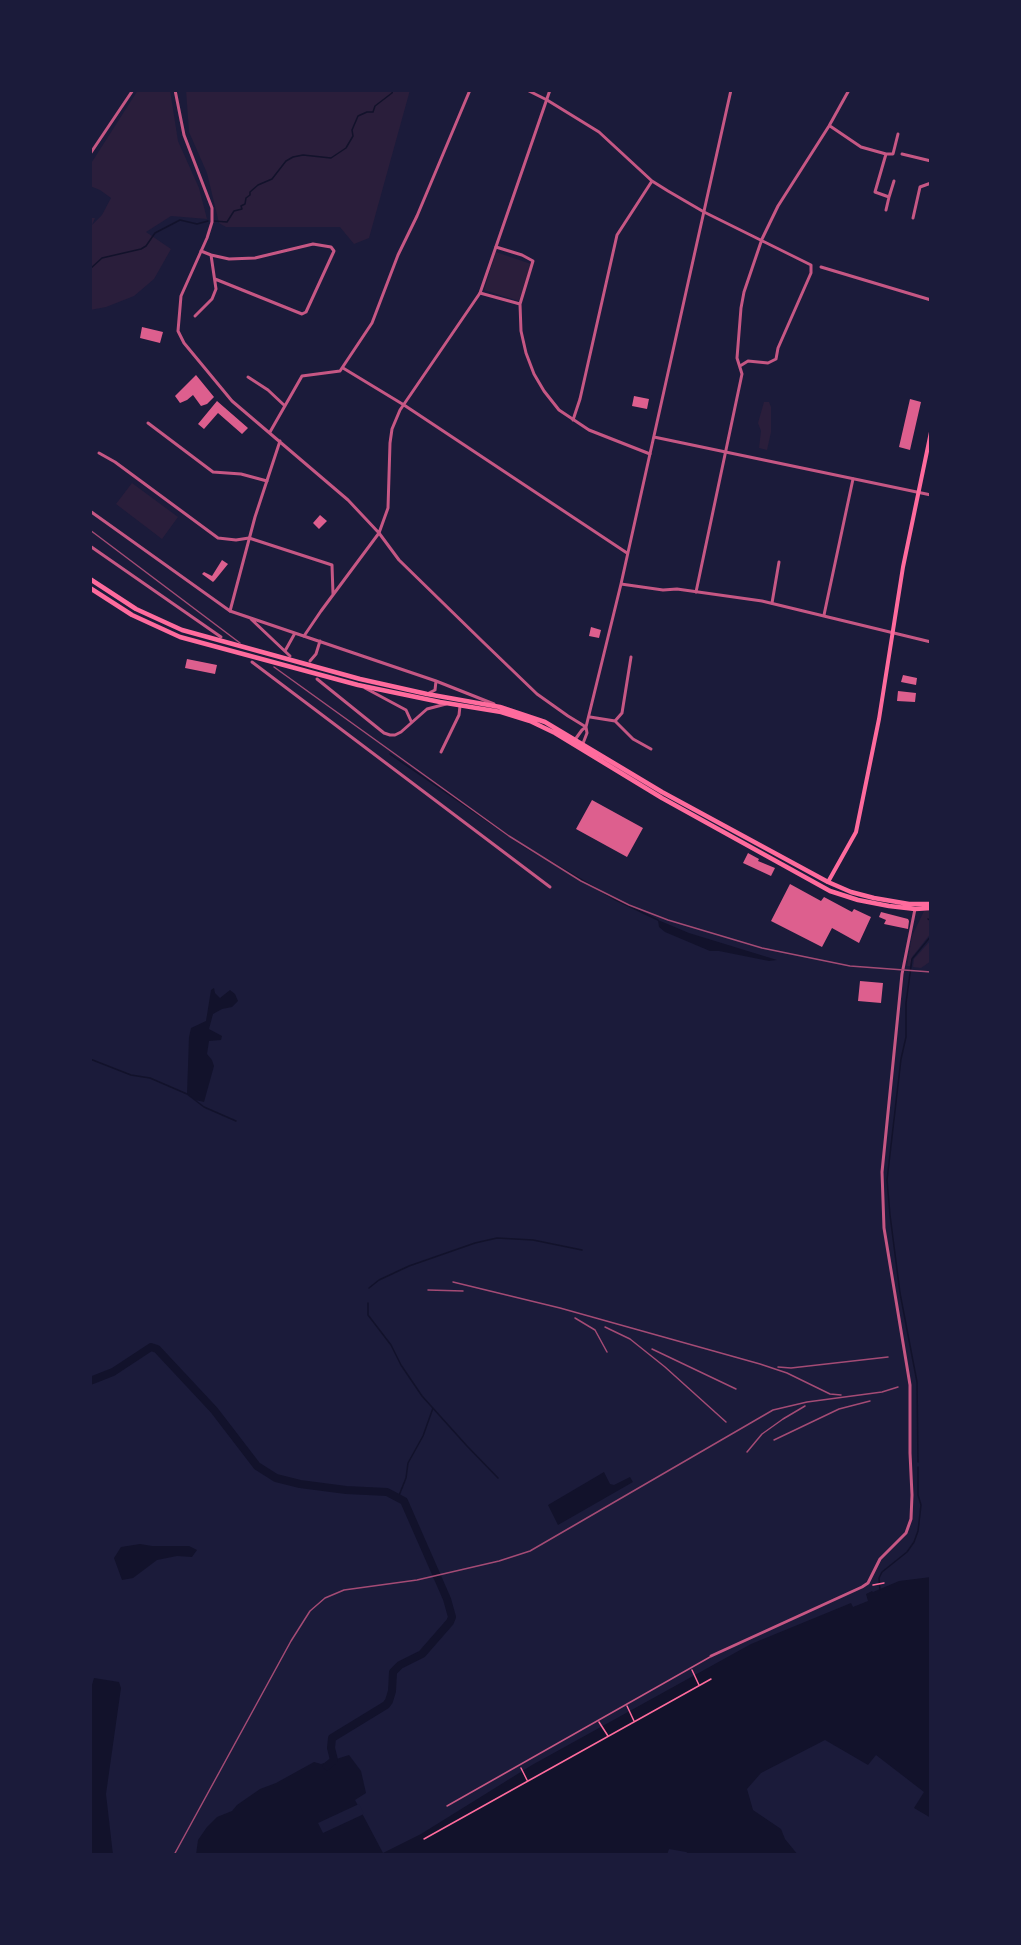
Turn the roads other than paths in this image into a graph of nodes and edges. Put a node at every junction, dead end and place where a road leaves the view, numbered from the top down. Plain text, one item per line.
1 (133, 90) edge
2 (175, 90) edge
3 (470, 90) edge
4 (527, 90) edge
5 (550, 90) edge
6 (731, 90) edge
7 (849, 90) edge
8 (547, 100) junction
9 (829, 126) junction
10 (898, 134) dead end
11 (90, 154) edge
12 (886, 154) junction
13 (902, 154) dead end
14 (931, 161) edge
15 (652, 181) junction
16 (894, 182) dead end
17 (931, 183) edge
18 (889, 197) junction
19 (886, 210) dead end
20 (704, 212) junction
21 (913, 218) dead end
22 (762, 239) junction
23 (495, 247) junction
24 (201, 251) junction
25 (211, 255) junction
26 (821, 267) dead end
27 (215, 279) junction
28 (480, 293) junction
29 (931, 300) edge
30 (520, 304) junction
31 (195, 316) dead end
32 (740, 366) junction
33 (343, 368) junction
34 (249, 377) dead end
35 (404, 405) junction
36 (285, 406) junction
37 (573, 420) junction
38 (148, 423) dead end
39 (270, 432) junction
40 (931, 432) edge
41 (654, 437) junction
42 (280, 441) junction
43 (99, 453) dead end
44 (726, 453) junction
45 (650, 454) junction
46 (853, 479) junction
47 (267, 481) junction
48 (918, 492) junction
49 (931, 495) edge
50 (90, 511) edge
51 (379, 533) junction
52 (249, 538) junction
53 (90, 546) edge
54 (627, 553) junction
55 (779, 562) dead end
56 (90, 579) edge
57 (621, 584) junction
58 (90, 588) edge
59 (696, 592) junction
60 (333, 594) junction
61 (772, 603) junction
62 (230, 611) junction
63 (824, 615) junction
64 (250, 618) junction
65 (294, 633) junction
66 (892, 633) junction
67 (304, 636) junction
68 (221, 637) dead end
69 (320, 641) junction
70 (931, 642) edge
71 (285, 651) junction
72 (290, 656) dead end
73 (631, 657) dead end
74 (309, 661) dead end
75 (252, 662) dead end
76 (317, 679) dead end
77 (436, 681) junction
78 (358, 685) junction
79 (427, 694) junction
80 (448, 704) junction
81 (460, 706) junction
82 (500, 706) junction
83 (590, 717) junction
84 (615, 721) junction
85 (410, 723) junction
86 (586, 727) junction
87 (574, 741) junction
88 (582, 746) junction
89 (651, 749) dead end
90 (441, 752) dead end
91 (828, 882) junction
92 (550, 888) dead end
93 (824, 888) junction
94 (916, 906) junction
95 (931, 906) edge
96 (711, 1656) joint
97 (447, 1806) dead end

1 - 11 street
2 - 24 street
3 - 33 street
4 - 8 street
5 - 8 street
6 - 20 street
7 - 9 street
8 - 15 street
8 - 23 street
9 - 12 street
9 - 22 street
10 - 12 street
12 - 18 street
13 - 14 street
15 - 20 street
15 - 37 street
16 - 18 street
17 - 21 street
18 - 19 street
20 - 22 street
20 - 41 street
22 - 32 street
22 - 32 street
23 - 28 street
23 - 30 street
24 - 25 street
24 - 39 street
25 - 27 street
25 - 27 street
26 - 29 street
27 - 31 street
28 - 30 street
28 - 35 street
30 - 37 street
32 - 44 street
33 - 35 street
33 - 36 street
34 - 36 street
35 - 51 street
35 - 54 street
36 - 39 street
37 - 45 street
38 - 47 street
39 - 42 street
40 - 48 main road
41 - 44 street
41 - 45 street
42 - 47 street
42 - 51 street
43 - 52 street
44 - 46 street
44 - 59 street
45 - 54 street
46 - 48 street
46 - 63 street
47 - 52 street
48 - 49 street
48 - 66 main road
50 - 62 street
51 - 60 street
51 - 86 street
52 - 60 street
52 - 62 street
53 - 68 street
54 - 57 street
55 - 61 street
56 - 79 main road
57 - 59 street
57 - 83 street
58 - 78 main road
59 - 61 street
60 - 67 street
61 - 63 street
62 - 64 street
63 - 66 street
64 - 65 street
64 - 71 street
65 - 67 street
65 - 71 street
66 - 70 street
66 - 91 main road
67 - 69 street
69 - 74 street
69 - 77 street
71 - 72 street
73 - 84 street
75 - 92 street
76 - 85 street
77 - 79 street
77 - 82 street
78 - 80 main road
78 - 85 street
79 - 82 main road
80 - 81 main road
80 - 85 street
81 - 87 main road
81 - 90 street
82 - 87 main road
83 - 84 street
83 - 86 street
84 - 89 street
86 - 87 street
86 - 88 street
87 - 88 main road
88 - 91 main road
88 - 93 main road
91 - 93 main road
91 - 94 main road
93 - 94 main road
94 - 95 main road
94 - 96 street
96 - 97 lane

